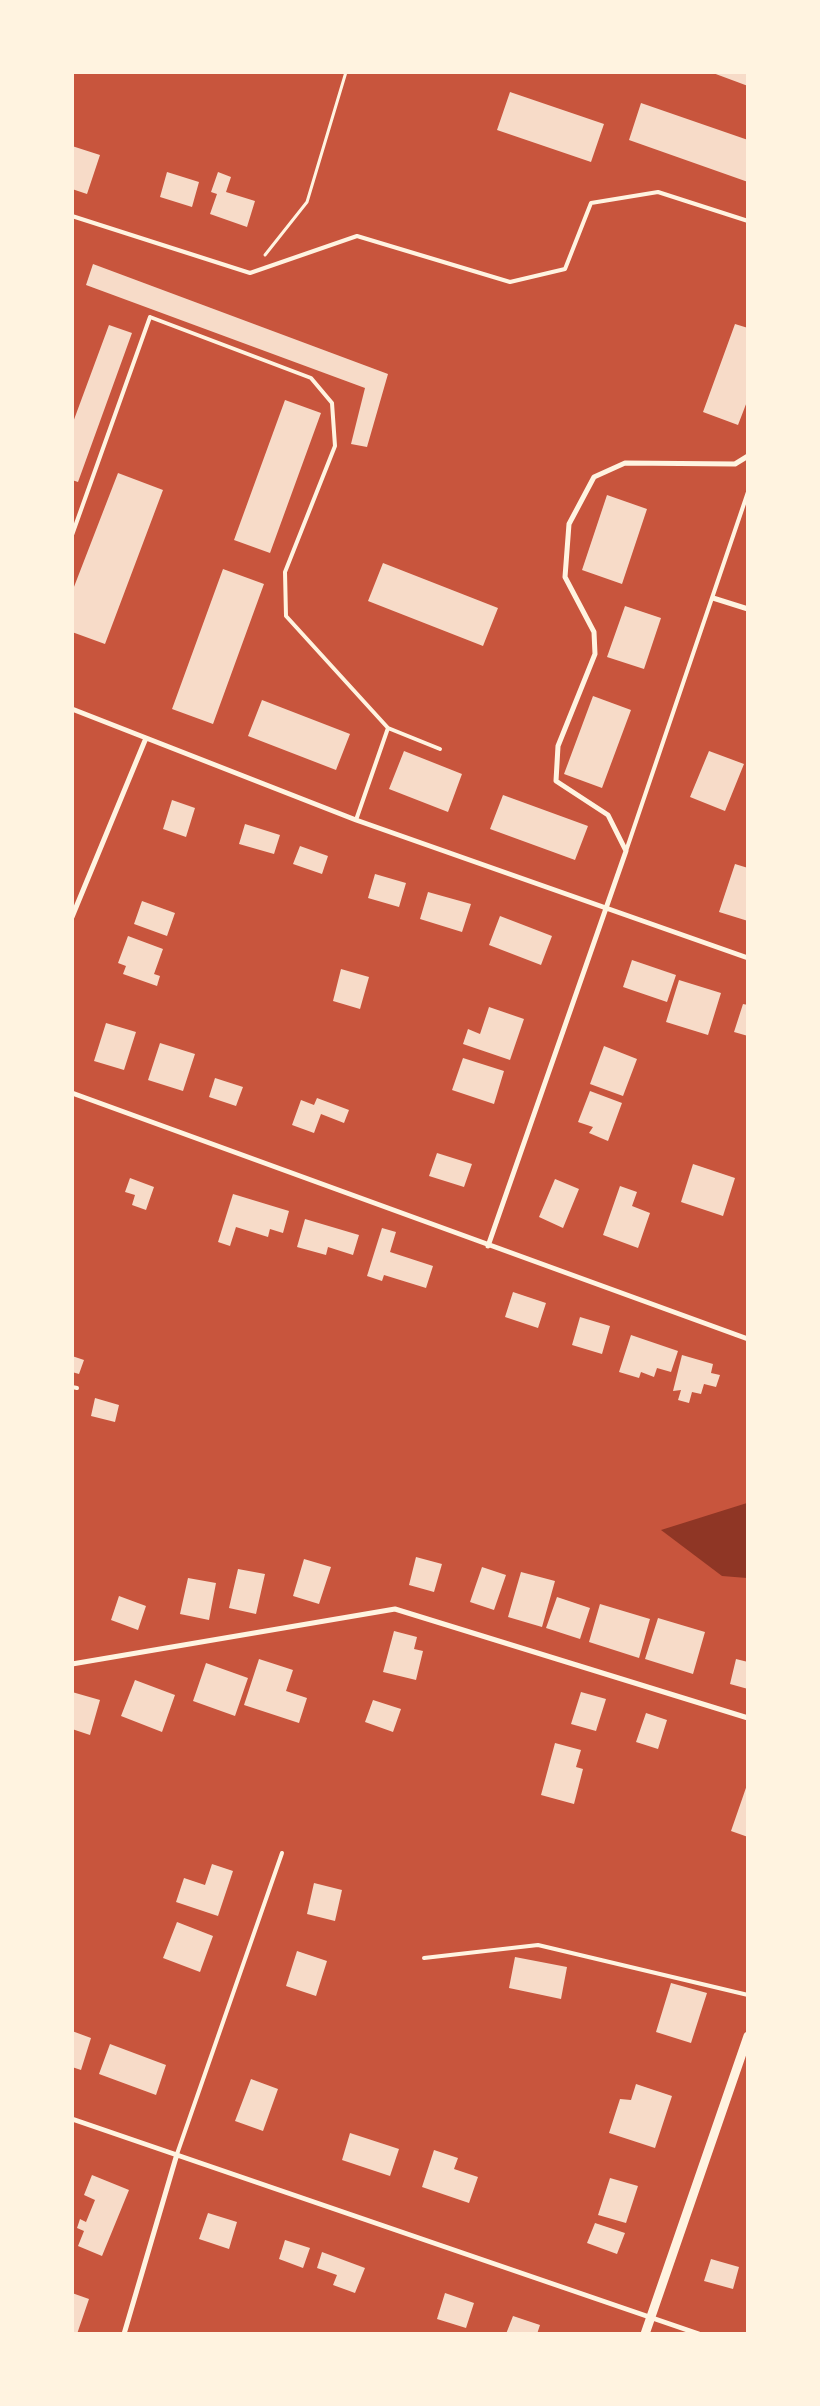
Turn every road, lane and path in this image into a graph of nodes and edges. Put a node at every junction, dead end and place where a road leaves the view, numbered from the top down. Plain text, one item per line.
1 (346, 72) edge
2 (72, 216) edge
3 (748, 221) edge
4 (250, 274) junction
5 (748, 456) edge
6 (748, 492) edge
7 (72, 535) edge
8 (713, 598) junction
9 (748, 609) edge
10 (72, 709) edge
11 (388, 728) junction
12 (146, 738) junction
13 (440, 749) dead end
14 (356, 820) junction
15 (626, 851) junction
16 (607, 907) junction
17 (72, 917) edge
18 (748, 958) edge
19 (72, 1093) edge
20 (488, 1246) junction
21 (748, 1339) edge
22 (72, 1664) edge
23 (748, 1718) edge
24 (282, 1854) dead end
25 (424, 1958) dead end
26 (748, 1995) edge
27 (748, 2036) edge
28 (72, 2120) edge
29 (177, 2154) junction
30 (651, 2317) junction
31 (124, 2334) edge
32 (645, 2334) edge
33 (699, 2334) edge

1 - 4 path
2 - 4 lane
3 - 4 lane
5 - 15 street
6 - 8 lane
7 - 11 lane
8 - 9 street
8 - 15 lane
10 - 12 street
11 - 13 lane
11 - 14 lane
12 - 14 street
12 - 17 street
14 - 16 street
15 - 16 street
16 - 18 street
16 - 20 street
19 - 20 street
20 - 21 street
22 - 23 street
24 - 29 lane
25 - 26 lane
27 - 30 street
28 - 29 street
29 - 30 street
29 - 31 street
30 - 32 street
30 - 33 street

